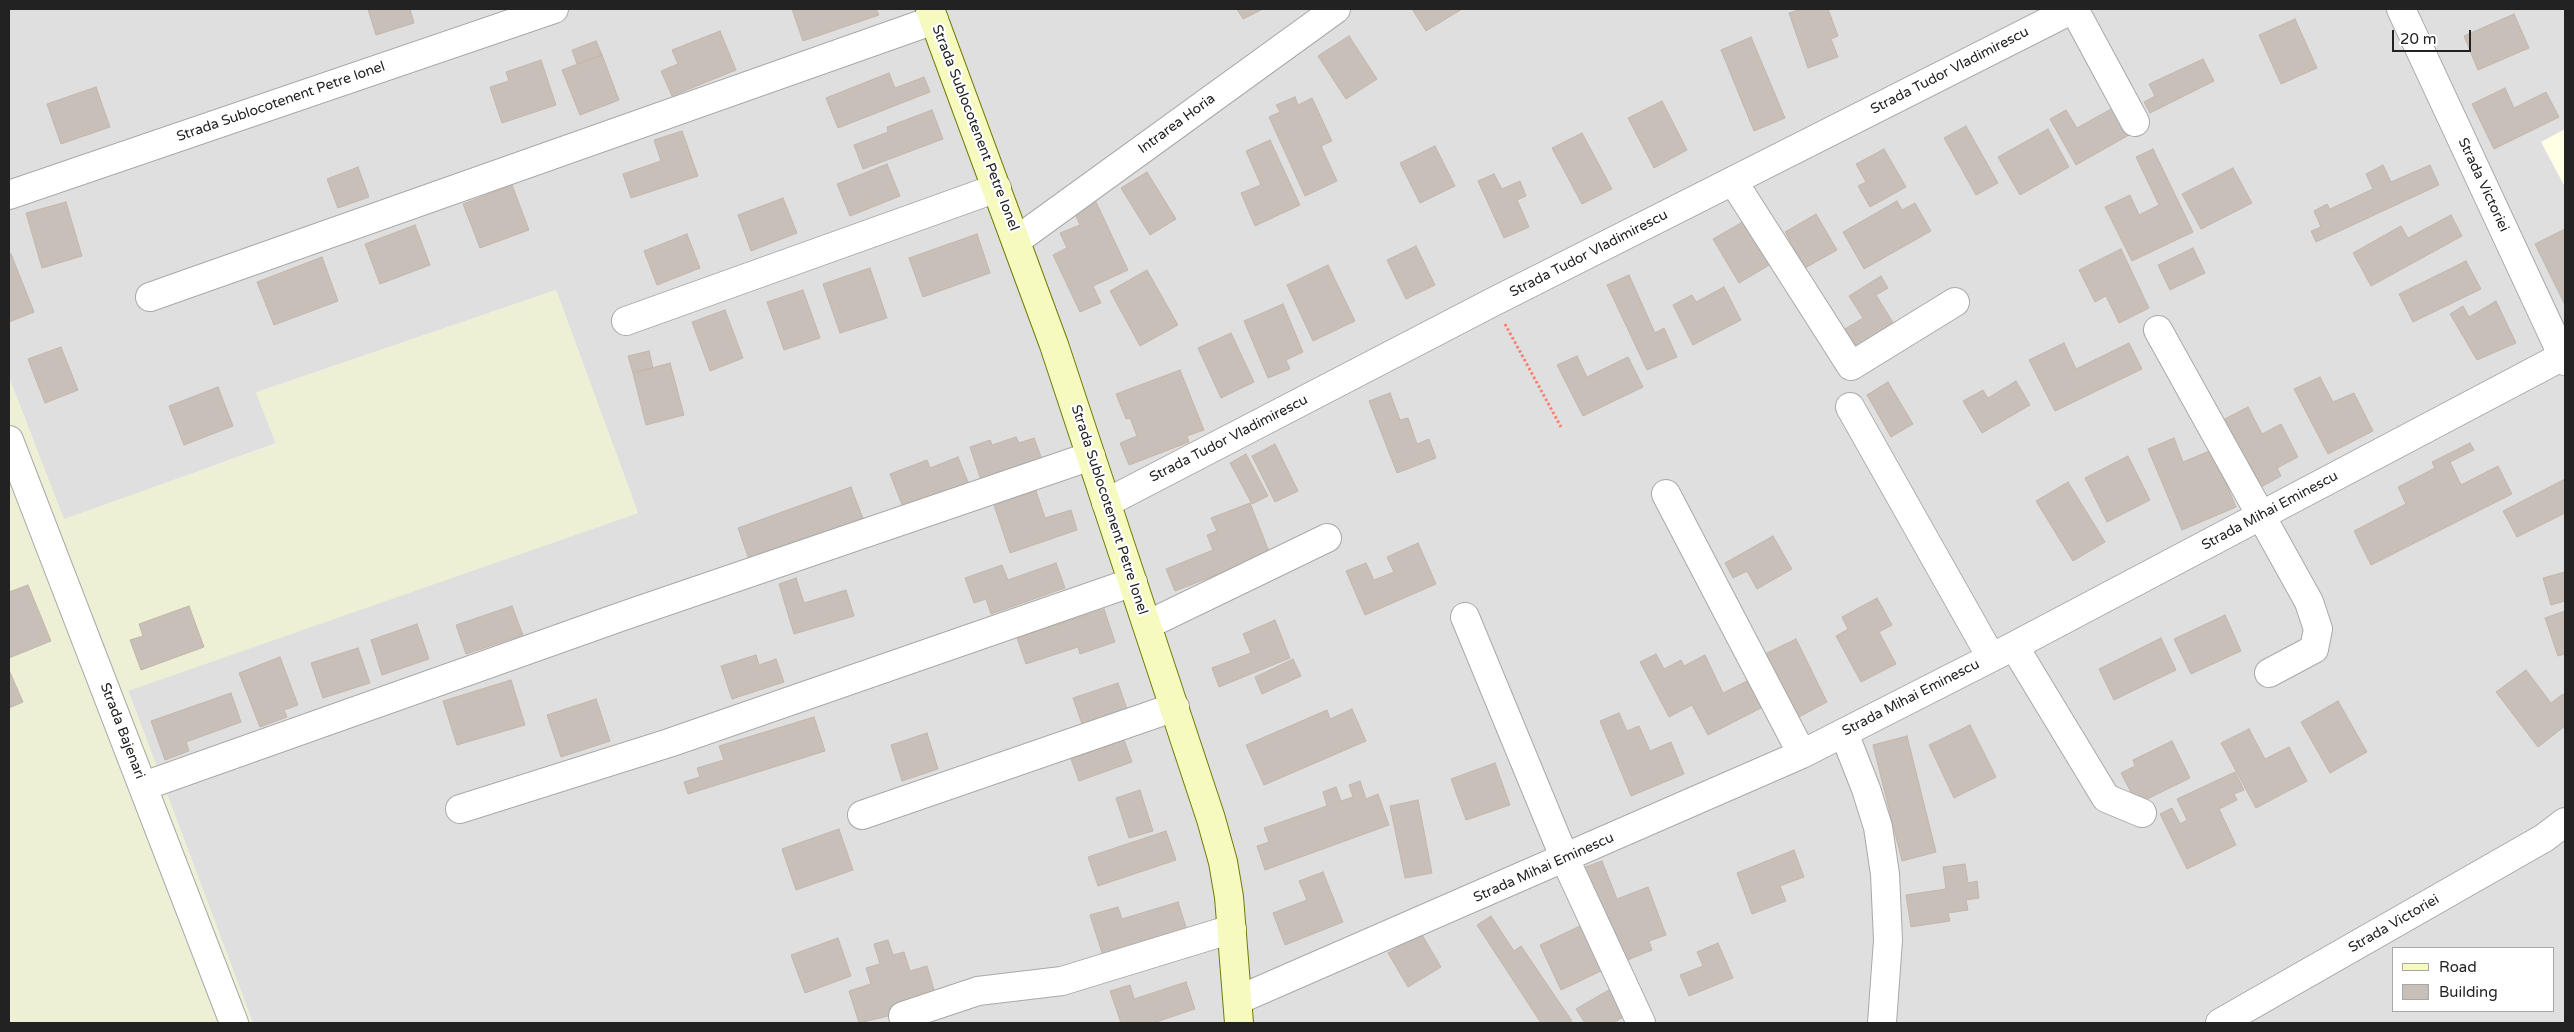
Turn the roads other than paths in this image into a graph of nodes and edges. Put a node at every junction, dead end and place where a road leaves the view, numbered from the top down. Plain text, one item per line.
1 (554, 9) edge
2 (1336, 9) edge
3 (2074, 9) edge
4 (2401, 9) edge
5 (932, 14) edge
6 (2135, 122) dead end
7 (1733, 181) junction
8 (997, 188) junction
9 (9, 194) edge
10 (1017, 240) junction
11 (150, 297) dead end
12 (1955, 302) dead end
13 (626, 321) dead end
14 (2158, 330) dead end
15 (2565, 357) edge
16 (1850, 406) dead end
17 (9, 440) edge
18 (1091, 456) junction
19 (1666, 494) dead end
20 (1106, 502) junction
21 (2260, 516) junction
22 (1327, 538) dead end
23 (1133, 582) junction
24 (1465, 617) dead end
25 (1147, 625) junction
26 (2002, 651) junction
27 (2269, 672) dead end
28 (1175, 707) junction
29 (1844, 733) junction
30 (1802, 754) junction
31 (144, 786) junction
32 (460, 809) dead end
33 (2142, 814) dead end
34 (862, 816) dead end
35 (2565, 822) edge
36 (1565, 859) junction
37 (1232, 928) junction
38 (1238, 1012) edge
39 (903, 1016) dead end
40 (234, 1023) edge
41 (1641, 1023) edge
42 (1882, 1023) edge
43 (2220, 1023) edge

1 - 9 street, Strada Sublocotenent Petre Ionel
2 - 10 street, Intrarea Horia
3 - 6 street
3 - 7 street, Strada Tudor Vladimirescu
4 - 15 street, Strada Victoriei
5 - 8 main road, Strada Sublocotenent Petre Ionel
5 - 11 street
7 - 12 street
7 - 20 street, Strada Tudor Vladimirescu
8 - 10 main road, Strada Sublocotenent Petre Ionel
8 - 13 street
10 - 18 main road, Strada Sublocotenent Petre Ionel
14 - 21 street
15 - 21 street, Strada Mihai Eminescu
16 - 26 street
17 - 31 street, Strada Bajenari
18 - 20 main road, Strada Sublocotenent Petre Ionel
18 - 31 street
19 - 30 street
20 - 23 main road, Strada Sublocotenent Petre Ionel
21 - 26 street, Strada Mihai Eminescu
21 - 27 street
22 - 25 street
23 - 25 main road, Strada Sublocotenent Petre Ionel
23 - 32 street
24 - 36 street
25 - 28 main road, Strada Sublocotenent Petre Ionel
26 - 29 street, Strada Mihai Eminescu
26 - 33 street
28 - 34 street
28 - 37 main road, Strada Sublocotenent Petre Ionel
29 - 30 street, Strada Mihai Eminescu
29 - 42 street
30 - 36 street, Strada Mihai Eminescu
31 - 40 street, Strada Bajenari
35 - 43 street, Strada Victoriei
36 - 38 street, Strada Mihai Eminescu
36 - 41 street
37 - 38 main road, Strada Sublocotenent Petre Ionel
37 - 39 street

